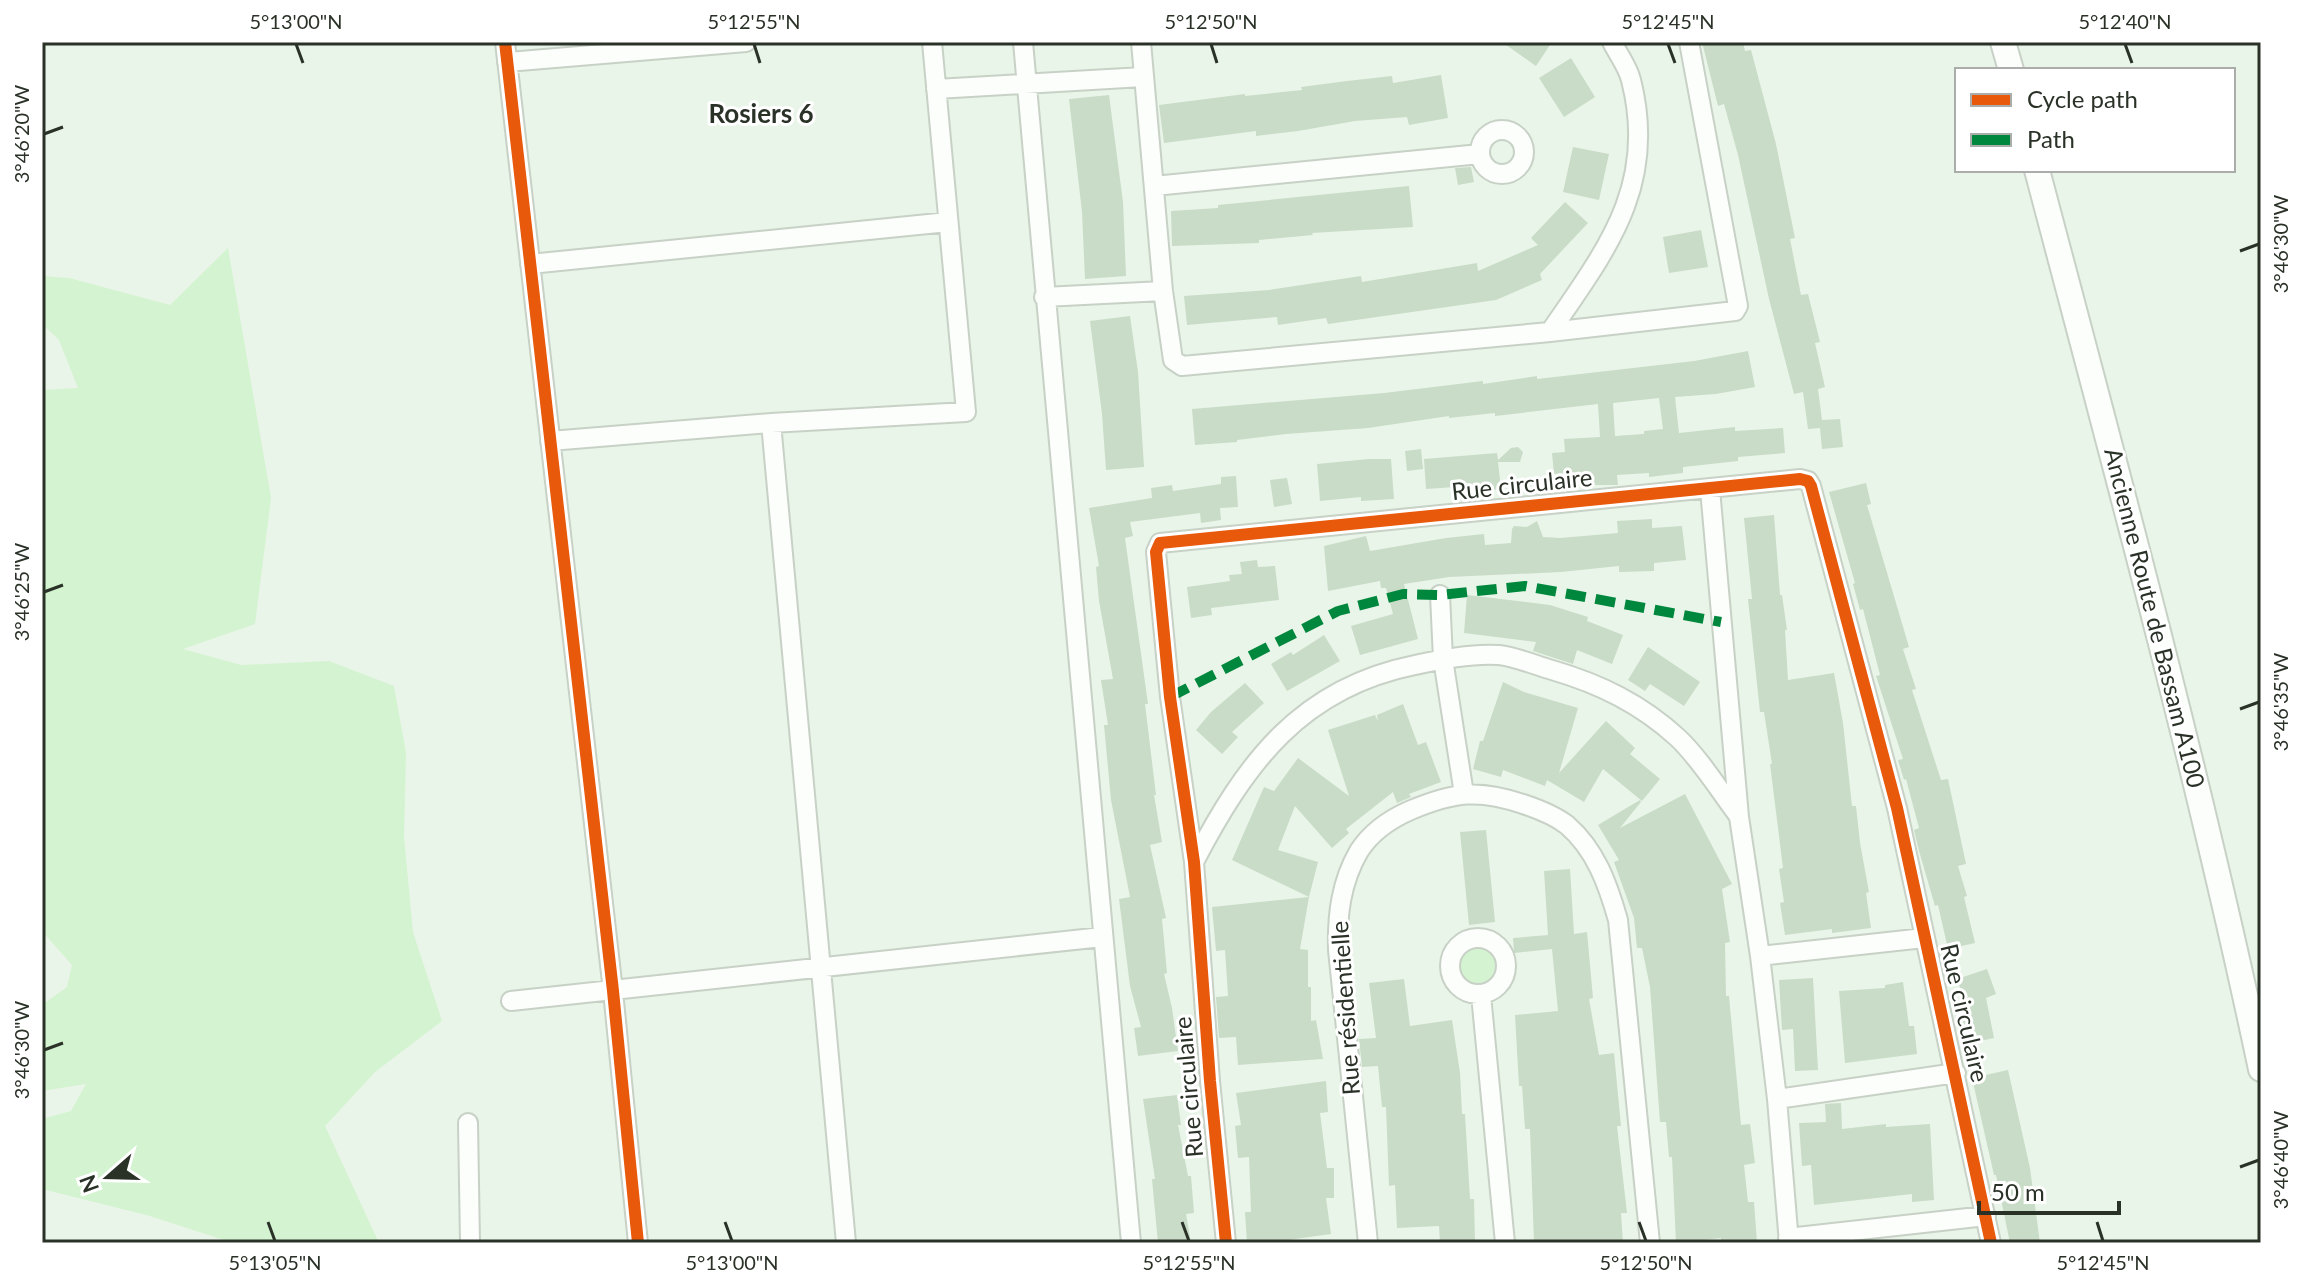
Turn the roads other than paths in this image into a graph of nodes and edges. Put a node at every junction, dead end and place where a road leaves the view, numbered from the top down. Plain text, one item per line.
1 (505, 42) edge
2 (746, 42) edge
3 (932, 42) edge
4 (1023, 42) edge
5 (1141, 42) edge
6 (1612, 42) edge
7 (1689, 42) edge
8 (2003, 42) edge
9 (507, 62) junction
10 (2010, 68) edge
11 (1143, 77) junction
12 (1028, 84) junction
13 (936, 89) junction
14 (1480, 154) dead end
15 (2038, 172) edge
16 (1154, 186) junction
17 (948, 222) junction
18 (530, 264) junction
19 (1163, 291) junction
20 (1044, 297) junction
21 (1550, 332) junction
22 (771, 423) junction
23 (550, 441) junction
24 (1710, 489) junction
25 (1440, 595) dead end
26 (1443, 659) junction
27 (1464, 794) junction
28 (1739, 817) junction
29 (1194, 862) junction
30 (1102, 937) junction
31 (1924, 938) junction
32 (1760, 956) junction
33 (820, 968) junction
34 (613, 991) junction
35 (1481, 995) dead end
36 (511, 1001) dead end
37 (2261, 1069) edge
38 (1956, 1073) junction
39 (1777, 1099) junction
40 (468, 1123) dead end
41 (1986, 1216) junction
42 (1788, 1240) edge
43 (470, 1243) edge
44 (638, 1243) edge
45 (846, 1243) edge
46 (1131, 1243) edge
47 (1226, 1243) edge
48 (1368, 1243) edge
49 (1505, 1243) edge
50 (1650, 1243) edge
51 (1991, 1243) edge

1 - 9 street
2 - 9 street
3 - 13 street
4 - 12 street
5 - 11 street
6 - 21 street
7 - 21 street
8 - 10 main road
9 - 18 street
11 - 12 street
11 - 16 street
12 - 13 street
12 - 20 street
13 - 17 street
14 - 16 street
15 - 37 main road, Ancienne Route de Bassam A100
16 - 19 street
17 - 18 street
17 - 22 street
18 - 23 street
19 - 20 street
19 - 21 street
20 - 30 street
22 - 23 street
22 - 33 street
23 - 34 street
24 - 28 street
24 - 29 street, Rue circulaire
24 - 31 street, Rue circulaire
25 - 26 street
26 - 27 street
26 - 28 street
26 - 29 street
27 - 48 street, Rue résidentielle
27 - 50 street
28 - 32 street
29 - 47 street, Rue circulaire
30 - 33 street
30 - 46 street
31 - 32 street
31 - 38 street, Rue circulaire
32 - 39 street
33 - 34 street
33 - 45 street
34 - 36 street
34 - 44 street
35 - 49 street
38 - 39 street
38 - 41 street, Rue circulaire
39 - 42 street
40 - 43 street
41 - 42 street
41 - 51 street, Rue circulaire

